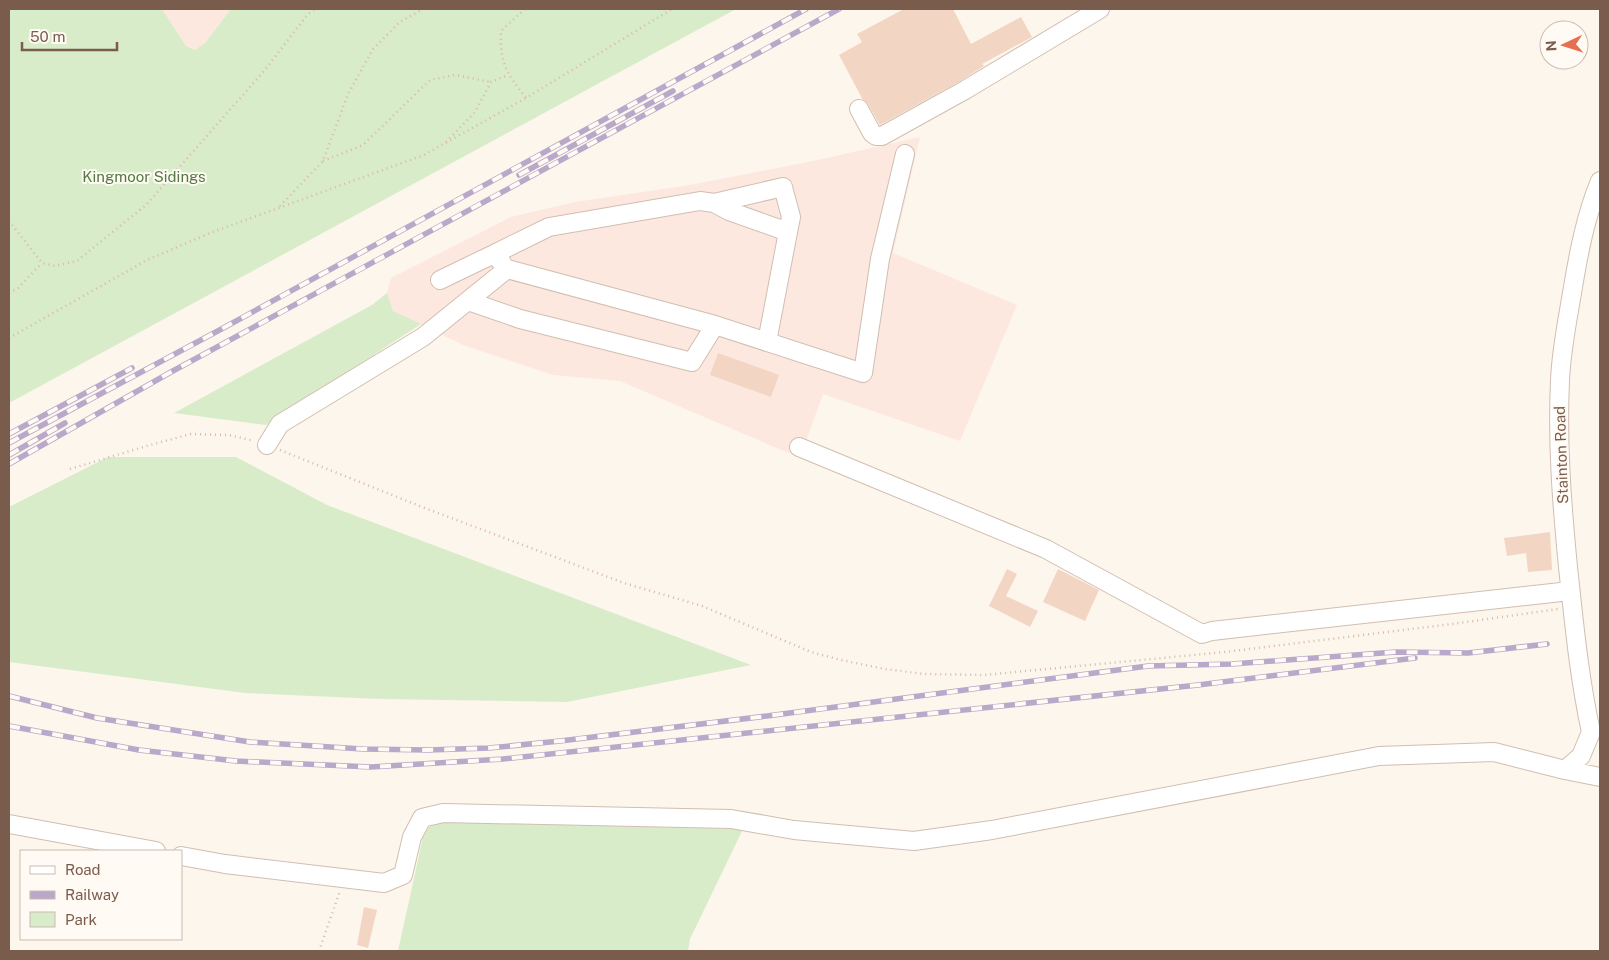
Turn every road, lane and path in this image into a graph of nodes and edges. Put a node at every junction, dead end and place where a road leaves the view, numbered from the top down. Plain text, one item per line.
1 (315, 9) edge
2 (423, 9) edge
3 (525, 9) edge
4 (672, 9) edge
5 (1100, 9) edge
6 (666, 10) edge
7 (508, 75) junction
8 (491, 82) junction
9 (526, 98) junction
10 (859, 109) dead end
11 (444, 144) junction
12 (905, 154) dead end
13 (323, 160) junction
14 (1600, 181) edge
15 (714, 203) junction
16 (279, 208) junction
17 (9, 221) edge
18 (788, 232) junction
19 (494, 254) junction
20 (42, 263) junction
21 (507, 269) junction
22 (440, 280) dead end
23 (9, 293) edge
24 (468, 301) junction
25 (716, 325) junction
26 (9, 338) edge
27 (767, 342) junction
28 (268, 445) junction
29 (799, 448) dead end
30 (70, 469) dead end
31 (1571, 599) junction
32 (1596, 736) edge
33 (1565, 770) junction
34 (1600, 777) edge
35 (9, 824) edge
36 (151, 850) edge
37 (182, 856) edge
38 (345, 878) junction
39 (319, 951) edge

1 - 20 path
2 - 13 path
3 - 7 path
4 - 6 path
5 - 10 street
6 - 9 path
7 - 8 path
7 - 9 path
8 - 11 path
8 - 13 path
9 - 11 path
11 - 16 path
12 - 27 street
13 - 16 path
14 - 31 street, Stainton Road
15 - 18 street
15 - 18 street
15 - 19 street
16 - 26 path
17 - 20 path
18 - 27 street
19 - 21 street
19 - 22 street
20 - 23 path
21 - 24 street
21 - 25 street
24 - 25 street
24 - 28 street
25 - 27 street
28 - 30 path
28 - 31 path
29 - 31 street
31 - 32 street, Stainton Road
32 - 33 street
33 - 34 street
33 - 38 street
35 - 36 street
37 - 38 street
38 - 39 path

